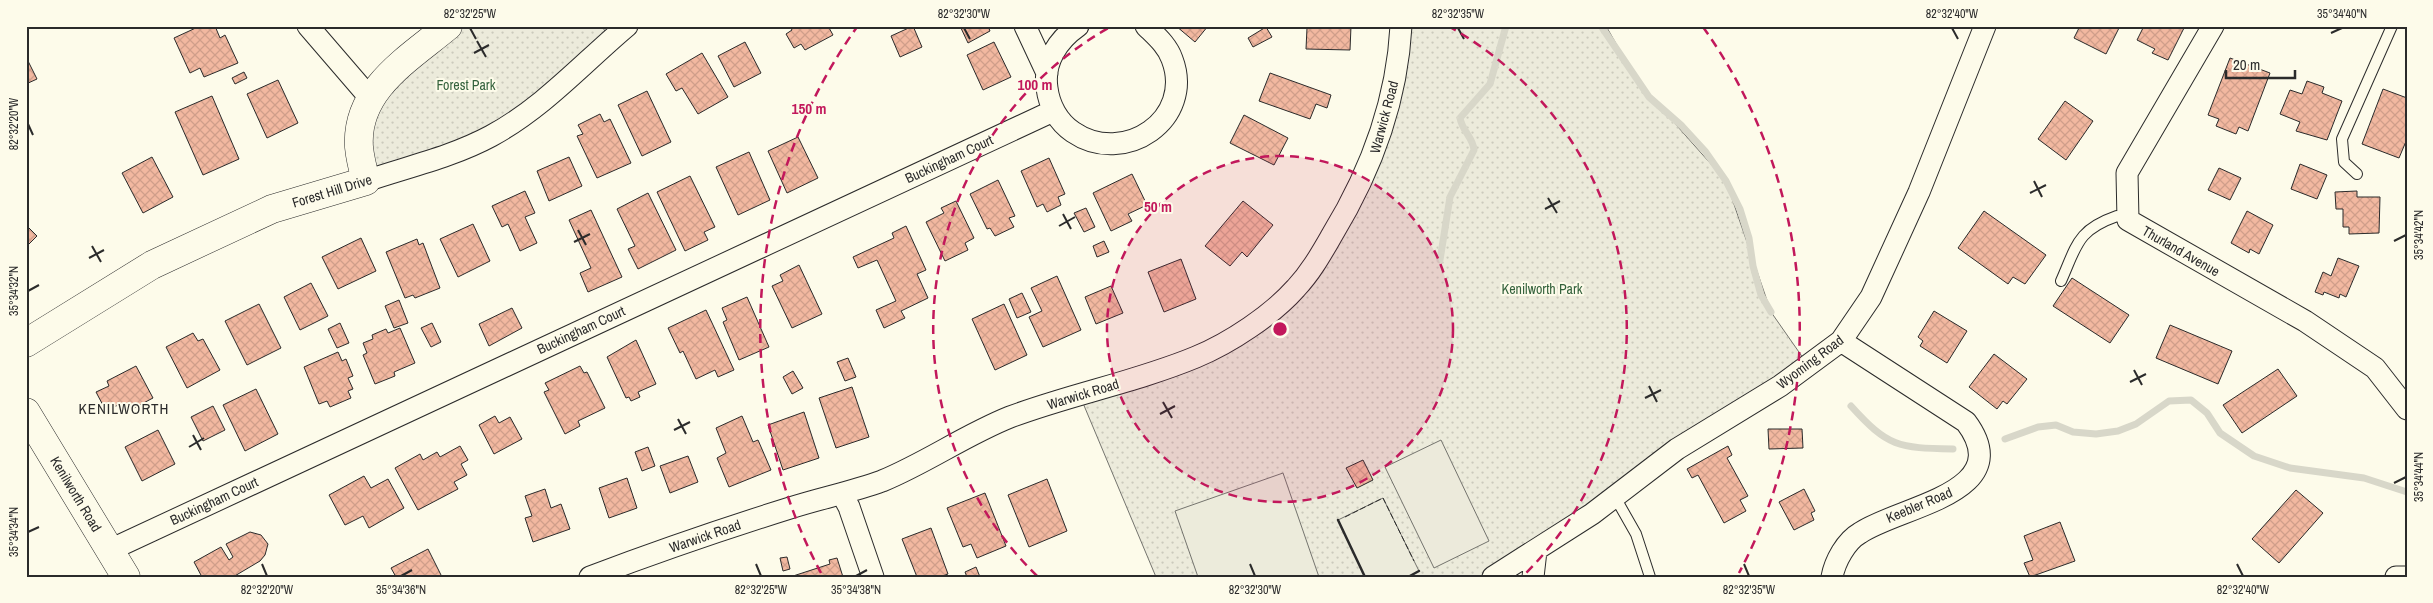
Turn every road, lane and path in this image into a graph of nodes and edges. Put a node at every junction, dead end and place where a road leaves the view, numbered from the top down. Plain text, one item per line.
1 (308, 26) edge
2 (448, 26) edge
3 (628, 26) edge
4 (1025, 26) edge
5 (1078, 26) edge
6 (1146, 26) edge
7 (1401, 26) edge
8 (1985, 26) edge
9 (2213, 26) edge
10 (2392, 26) edge
11 (1046, 73) junction
12 (370, 98) junction
13 (1053, 111) junction
14 (2357, 174) dead end
15 (366, 181) junction
16 (2128, 220) junction
17 (2061, 281) dead end
18 (1841, 341) junction
19 (26, 343) edge
20 (2407, 409) edge
21 (28, 422) edge
22 (842, 494) junction
23 (1615, 497) junction
24 (110, 550) junction
25 (1536, 551) junction
26 (126, 577) edge
27 (590, 577) edge
28 (873, 577) edge
29 (1493, 577) edge
30 (1533, 577) edge
31 (1650, 577) edge
32 (1832, 577) edge
33 (2396, 577) edge
34 (2407, 577) edge

1 - 12 street
2 - 12 street
3 - 15 street, Forest Hill Drive
4 - 11 street
5 - 11 street
6 - 13 street
7 - 22 street, Warwick Road
8 - 18 street, Wyoming Road
9 - 16 street, Thurland Avenue
10 - 14 lane
11 - 13 street
12 - 15 street
13 - 24 street, Buckingham Court
15 - 19 street, Forest Hill Drive
16 - 17 lane
16 - 20 street, Thurland Avenue
18 - 23 street, Wyoming Road
18 - 32 street, Keebler Road
21 - 24 street, Kenilworth Road
22 - 27 street, Warwick Road
22 - 28 street
23 - 25 street, Wyoming Road
23 - 31 lane
24 - 26 street, Kenilworth Road
25 - 29 street, Wyoming Road
25 - 30 street
33 - 34 street

